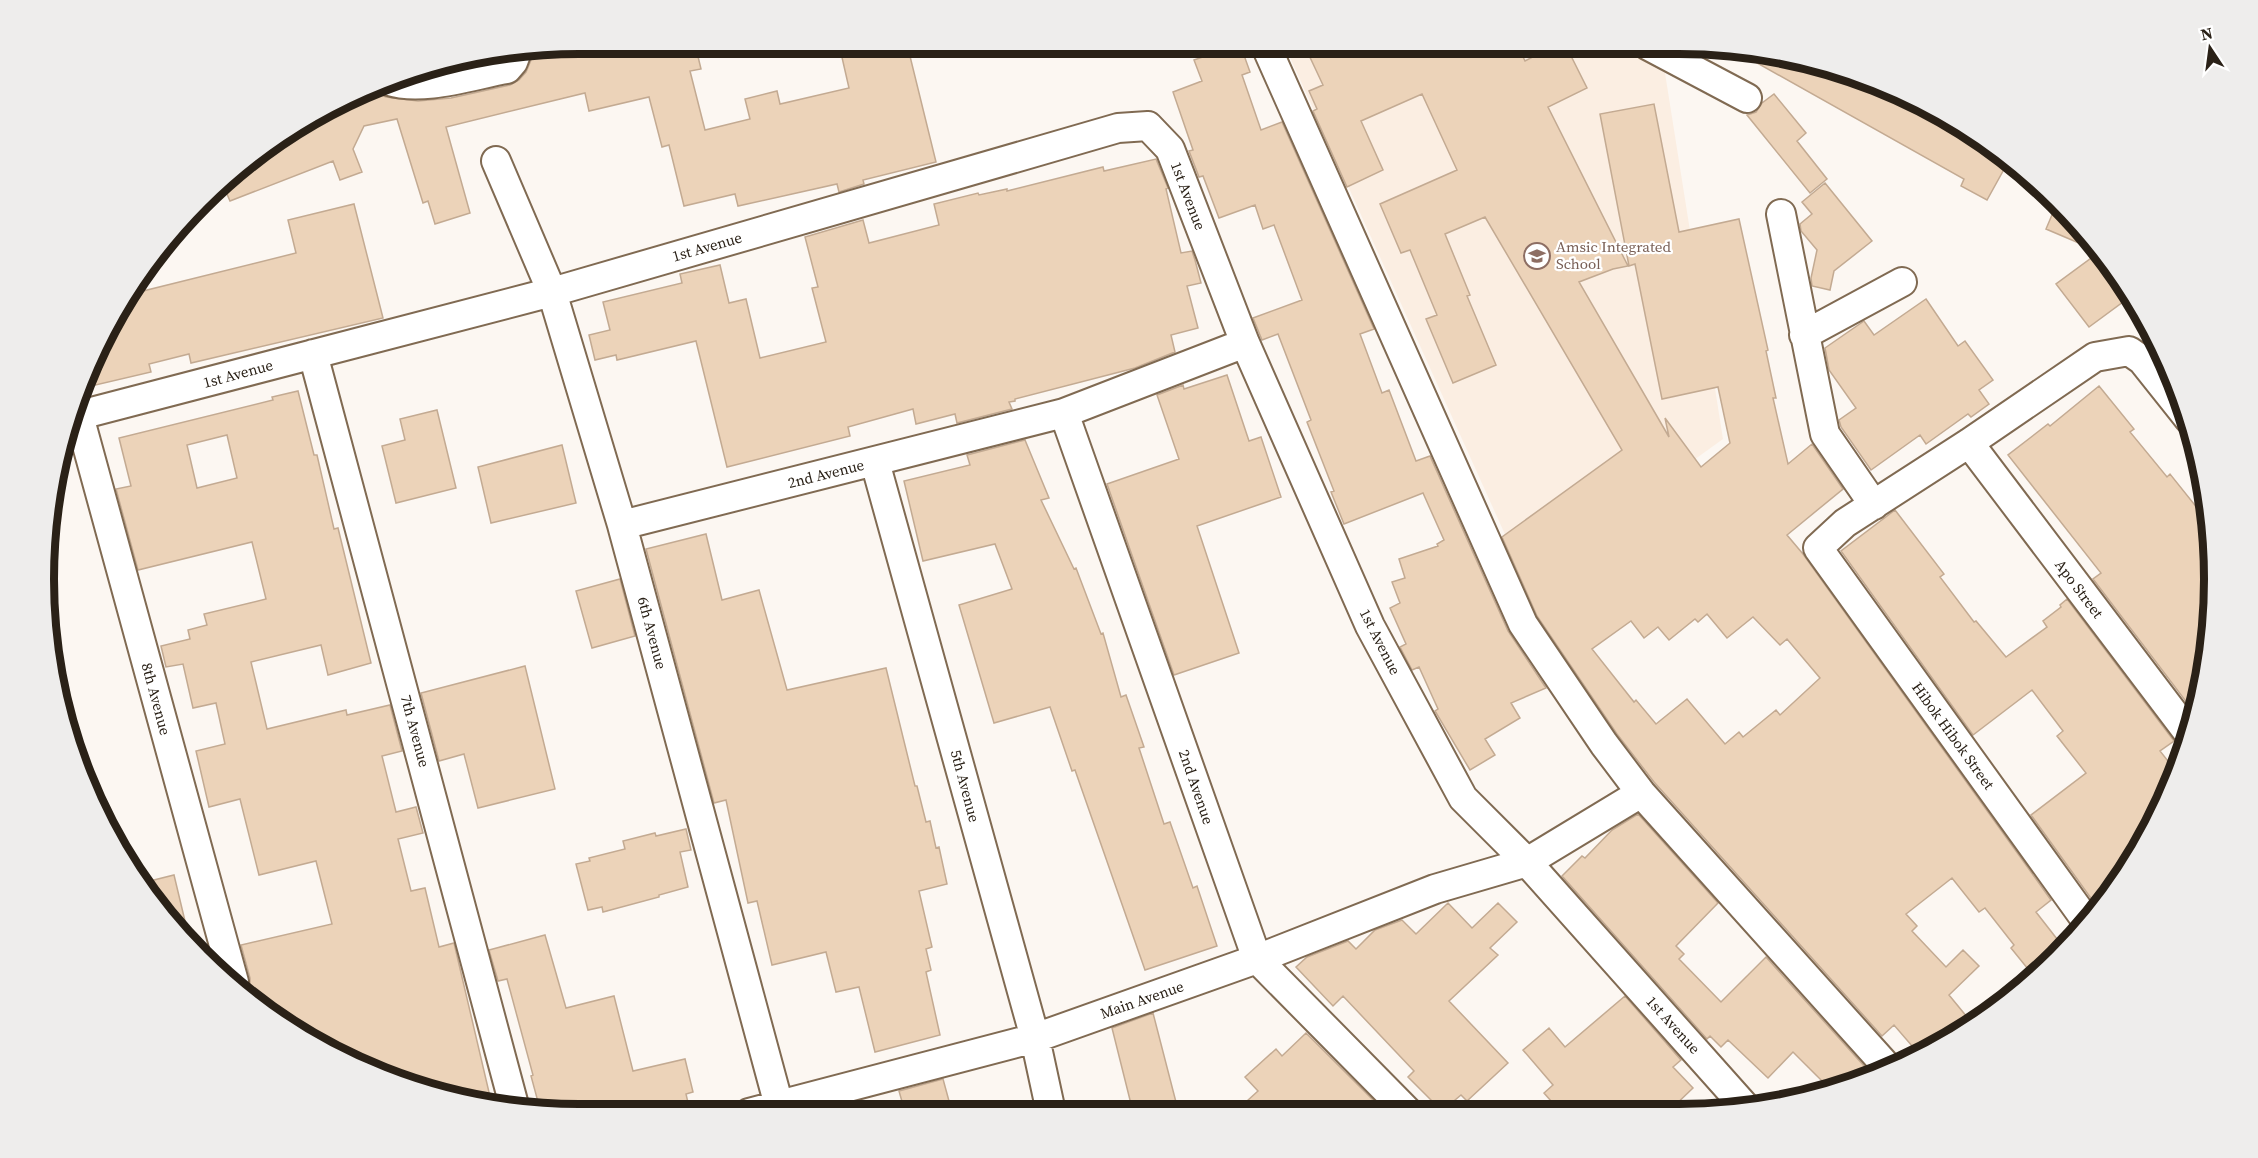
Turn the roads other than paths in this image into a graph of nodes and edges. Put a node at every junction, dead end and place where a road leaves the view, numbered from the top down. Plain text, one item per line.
1 (1269, 54) edge
2 (1664, 54) edge
3 (515, 58) edge
4 (402, 85) edge
5 (1747, 98) dead end
6 (496, 161) dead end
7 (1781, 214) dead end
8 (1902, 282) dead end
9 (552, 292) junction
10 (1804, 335) junction
11 (1245, 343) junction
12 (313, 354) junction
13 (2171, 396) edge
14 (1064, 413) junction
15 (80, 415) edge
16 (79, 421) edge
17 (1969, 443) junction
18 (875, 462) junction
19 (1874, 506) junction
20 (622, 525) junction
21 (2183, 726) edge
22 (1641, 794) junction
23 (1527, 862) junction
24 (2082, 915) edge
25 (1257, 959) junction
26 (231, 972) edge
27 (1035, 1038) junction
28 (1883, 1063) edge
29 (513, 1100) edge
30 (1740, 1101) edge
31 (779, 1104) edge
32 (798, 1104) edge
33 (1049, 1104) edge
34 (1400, 1104) edge

1 - 22 street
2 - 5 street
3 - 4 street
6 - 9 street, 6th Avenue
7 - 10 street
8 - 10 street
9 - 11 street, 1st Avenue
9 - 12 street, 1st Avenue
9 - 20 street, 6th Avenue
10 - 19 street
11 - 14 street, 2nd Avenue
11 - 23 street, 1st Avenue
12 - 15 street, 1st Avenue
12 - 29 street, 7th Avenue
13 - 17 street
14 - 18 street, 2nd Avenue
14 - 25 street, 2nd Avenue
16 - 26 street, 8th Avenue
17 - 19 street
17 - 21 street, Apo Street
18 - 20 street, 2nd Avenue
18 - 27 street, 5th Avenue
19 - 24 street, Hibok Hibok Street
20 - 31 street, 6th Avenue
22 - 23 street, Main Avenue
22 - 28 street
23 - 25 street, Main Avenue
23 - 30 street, 1st Avenue
25 - 27 street, Main Avenue
25 - 34 street, 2nd Avenue
27 - 32 street, Main Avenue
27 - 33 street, 5th Avenue

